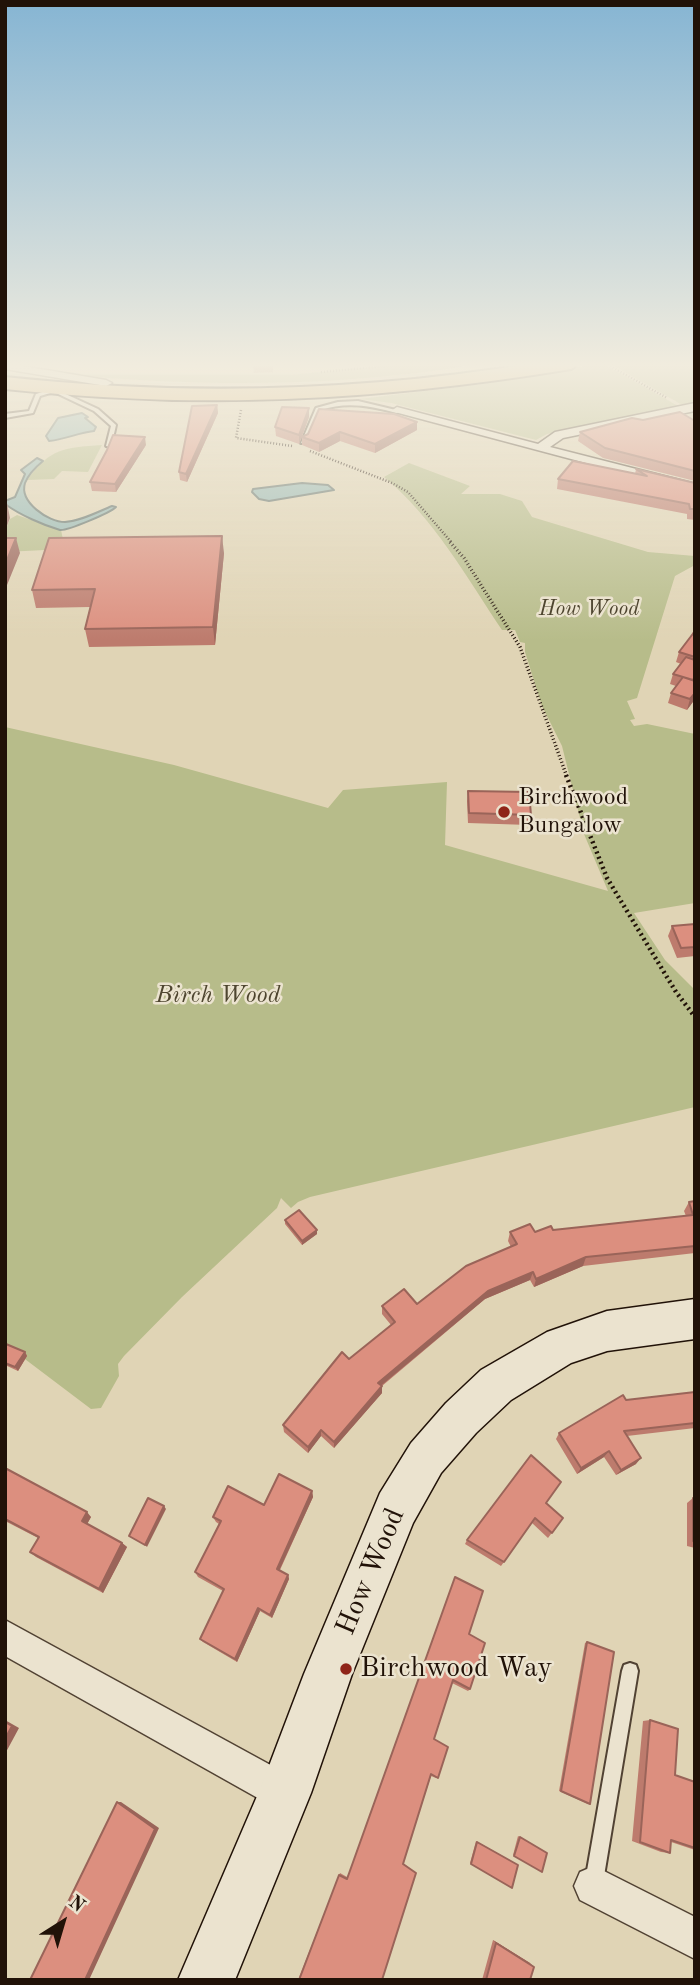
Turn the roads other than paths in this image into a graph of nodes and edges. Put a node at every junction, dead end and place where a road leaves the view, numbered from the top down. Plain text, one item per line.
1 (566, 456) edge
2 (695, 488) edge
3 (695, 1319) edge
4 (5, 1637) edge
5 (631, 1671) dead end
6 (285, 1793) junction
7 (594, 1886) joint
8 (695, 1939) edge
9 (206, 1980) edge

1 - 2 street
3 - 6 street, How Wood
4 - 6 street
5 - 7 lane
6 - 9 street, How Wood
7 - 8 street

